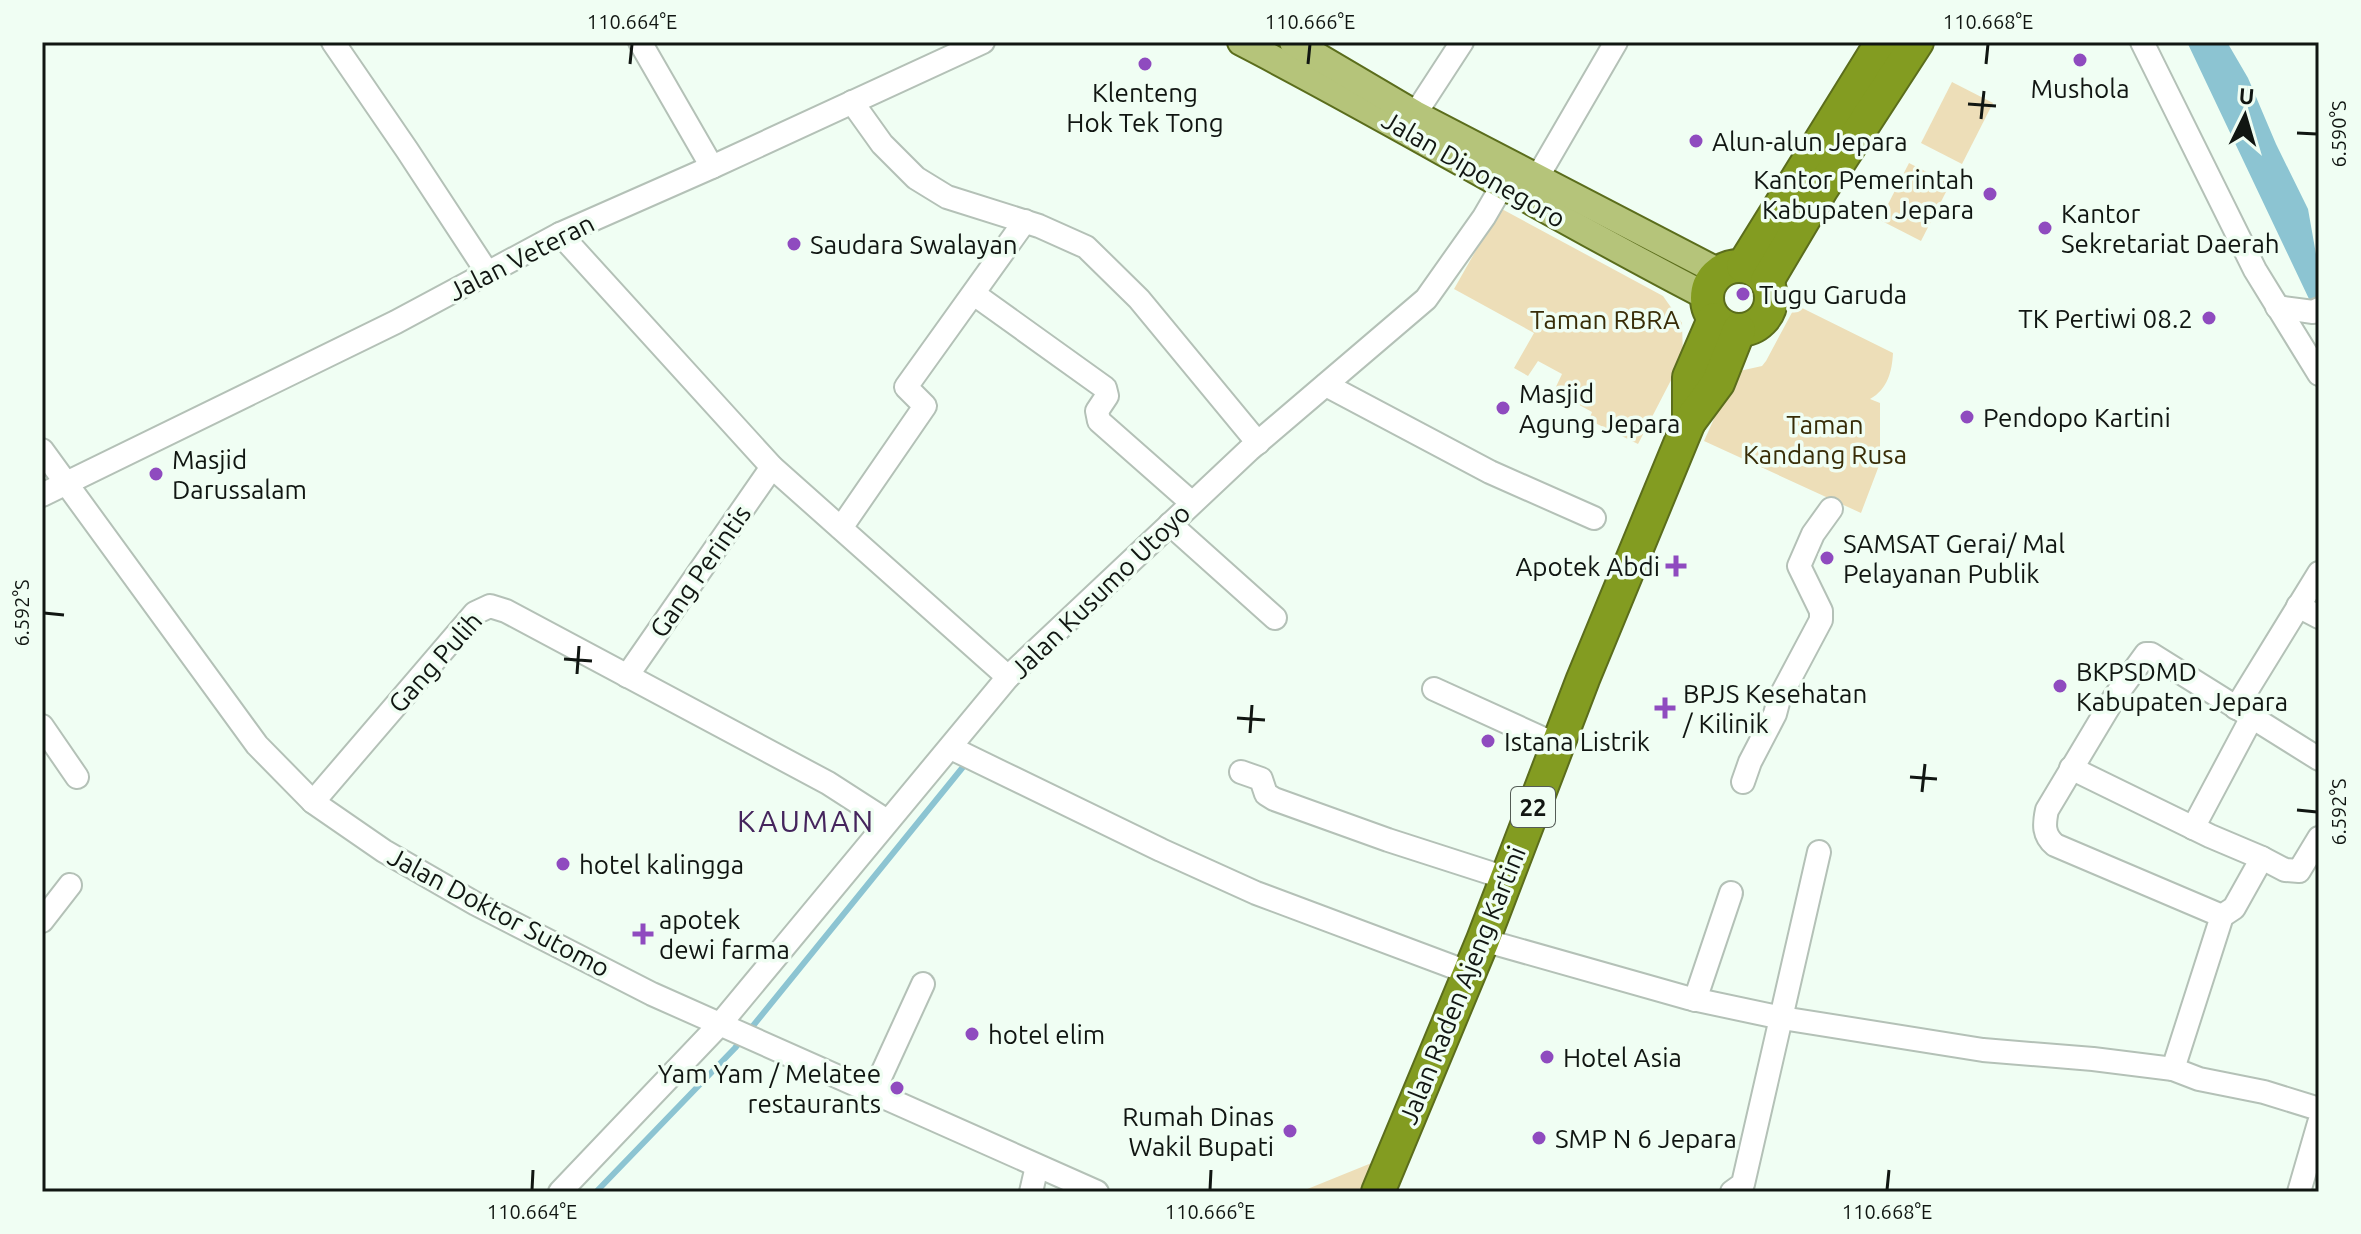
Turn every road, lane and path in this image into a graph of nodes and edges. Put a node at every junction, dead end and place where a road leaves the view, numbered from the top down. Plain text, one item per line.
1 (333, 42) edge
2 (640, 42) edge
3 (983, 42) edge
4 (1241, 42) edge
5 (1293, 42) edge
6 (1462, 42) edge
7 (1616, 42) edge
8 (1882, 42) edge
9 (1917, 42) edge
10 (2142, 42) edge
11 (852, 102) junction
12 (1410, 122) junction
13 (712, 167) junction
14 (1521, 188) junction
15 (1025, 221) junction
16 (560, 234) junction
17 (487, 272) junction
18 (974, 294) junction
19 (1731, 294) junction
20 (2277, 307) junction
21 (2316, 310) edge
22 (2319, 374) edge
23 (1326, 385) junction
24 (1258, 443) junction
25 (42, 450) edge
26 (772, 467) junction
27 (65, 484) junction
28 (42, 495) edge
29 (1192, 503) junction
30 (1831, 509) dead end
31 (1594, 518) dead end
32 (1170, 524) junction
33 (841, 528) junction
34 (2319, 573) edge
35 (2298, 606) junction
36 (2319, 617) edge
37 (1275, 618) dead end
38 (627, 676) junction
39 (1008, 677) junction
40 (1434, 689) dead end
41 (2244, 713) junction
42 (42, 726) edge
43 (1557, 745) junction
44 (951, 748) junction
45 (2319, 759) edge
46 (2071, 768) junction
47 (1241, 772) dead end
48 (77, 777) dead end
49 (1743, 782) dead end
50 (313, 802) junction
51 (887, 821) junction
52 (2193, 828) junction
53 (2319, 838) edge
54 (1819, 852) dead end
55 (2262, 858) junction
56 (1506, 878) junction
57 (70, 885) dead end
58 (1731, 893) dead end
59 (2222, 916) junction
60 (42, 921) edge
61 (1483, 940) junction
62 (1467, 972) junction
63 (923, 984) dead end
64 (1695, 1000) junction
65 (1782, 1018) junction
66 (729, 1027) junction
67 (2173, 1069) junction
68 (873, 1093) junction
69 (2319, 1109) edge
70 (2319, 1123) edge
71 (1037, 1166) junction
72 (560, 1192) edge
73 (1031, 1192) edge
74 (1097, 1192) edge
75 (1378, 1192) edge
76 (1732, 1192) edge
77 (2299, 1192) edge

1 - 17 street
2 - 13 street
3 - 11 street, Jalan Veteran
4 - 12 main road, Jalan Diponegoro
5 - 12 main road, Jalan Diponegoro
6 - 12 street
7 - 14 street, Jalan Kusumo Utoyo
8 - 19 highway, Jalan Raden Ajeng Kartini / 22
9 - 19 highway, Jalan Raden Ajeng Kartini / 22
10 - 20 street
11 - 13 street, Jalan Veteran
11 - 15 street
12 - 14 main road, Jalan Diponegoro
13 - 16 street, Jalan Veteran
14 - 19 main road, Jalan Diponegoro
14 - 23 street, Jalan Kusumo Utoyo
15 - 18 street
15 - 24 street
16 - 17 street, Jalan Veteran
16 - 26 street
17 - 27 street, Jalan Veteran
18 - 29 street
18 - 33 street
19 - 43 highway, Jalan Raden Ajeng Kartini / 22
20 - 21 street
20 - 22 street
23 - 24 street, Jalan Kusumo Utoyo
23 - 31 street
24 - 29 street, Jalan Kusumo Utoyo
25 - 27 street, Jalan Doktor Sutomo
26 - 33 street
26 - 38 street, Gang Perintis
27 - 28 street, Jalan Veteran
27 - 50 street, Jalan Doktor Sutomo
29 - 32 street, Jalan Kusumo Utoyo
30 - 49 street
32 - 37 street
32 - 39 street, Jalan Kusumo Utoyo
33 - 39 street
34 - 35 street
35 - 36 street
35 - 41 street
38 - 50 street, Gang Pulih
38 - 51 street
39 - 44 street, Jalan Kusumo Utoyo
40 - 43 street
41 - 45 street
41 - 46 street
41 - 52 street
42 - 48 street
43 - 56 highway, Jalan Raden Ajeng Kartini / 22
44 - 51 street, Jalan Kusumo Utoyo
44 - 62 street
46 - 52 street
46 - 59 street
47 - 56 street
50 - 66 street, Jalan Doktor Sutomo
51 - 66 street, Jalan Kusumo Utoyo
52 - 55 street
53 - 55 street
54 - 65 street
55 - 59 street
56 - 61 highway, Jalan Raden Ajeng Kartini / 22
57 - 60 street
58 - 64 street
59 - 67 street
61 - 62 highway, Jalan Raden Ajeng Kartini / 22
61 - 64 street
62 - 75 highway, Jalan Raden Ajeng Kartini / 22
63 - 68 street
64 - 65 street
65 - 67 street
65 - 76 street
66 - 68 street, Jalan Doktor Sutomo
66 - 72 street, Jalan Kusumo Utoyo
67 - 69 street
68 - 71 street, Jalan Doktor Sutomo
70 - 77 street
71 - 73 street
71 - 74 street, Jalan Doktor Sutomo

